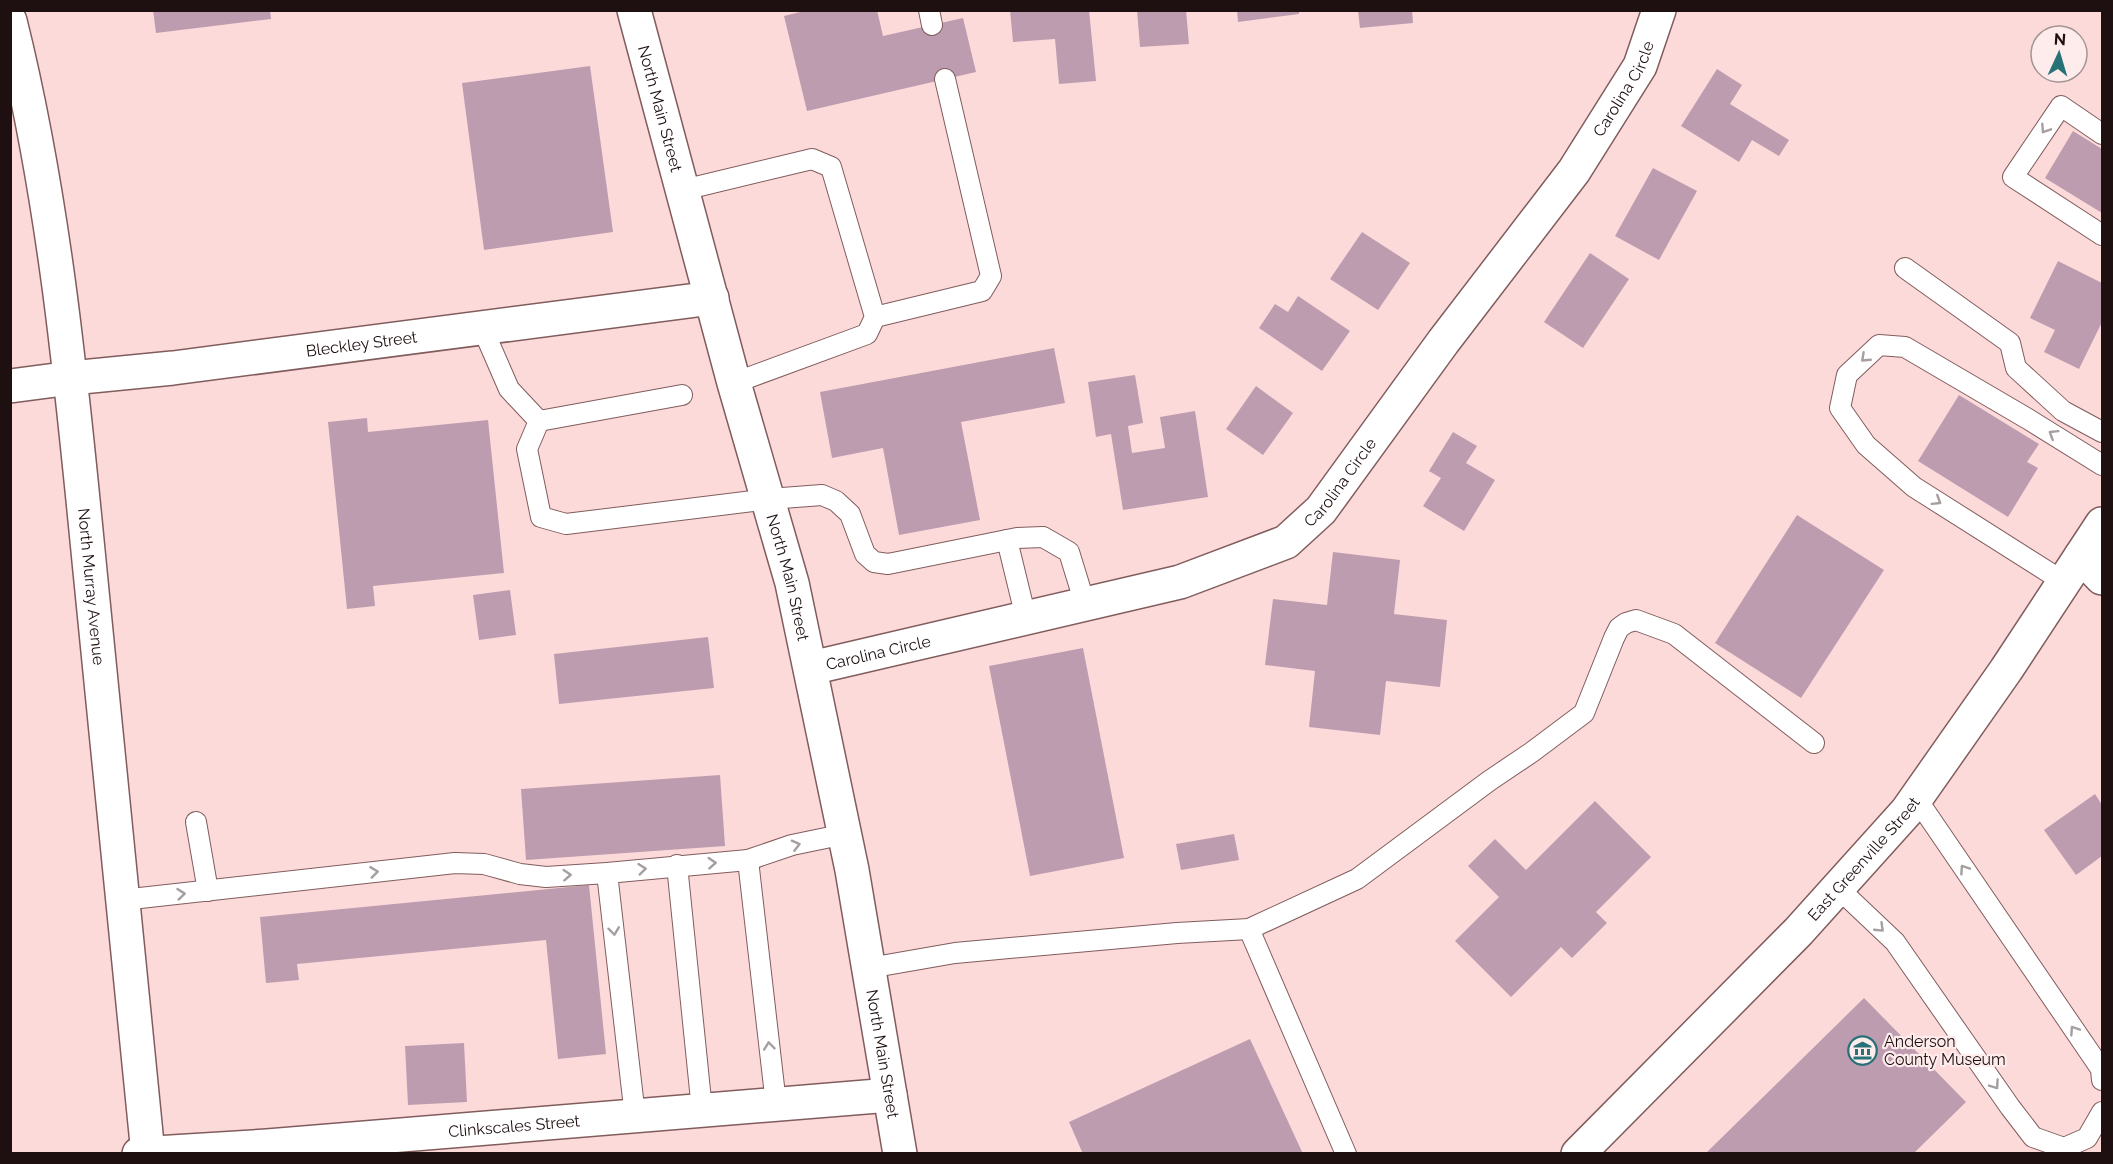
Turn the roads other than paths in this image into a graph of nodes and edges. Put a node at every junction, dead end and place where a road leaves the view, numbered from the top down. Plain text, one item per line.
1 (634, 10) edge
2 (1659, 10) edge
3 (10, 21) edge
4 (945, 79) dead end
5 (19, 92) edge
6 (2103, 134) edge
7 (683, 190) junction
8 (2103, 235) edge
9 (1905, 268) dead end
10 (712, 298) junction
11 (875, 317) junction
12 (482, 327) junction
13 (71, 378) junction
14 (734, 383) junction
15 (10, 387) edge
16 (682, 395) dead end
17 (539, 420) junction
18 (2103, 432) edge
19 (2103, 465) edge
20 (768, 499) junction
21 (2103, 524) edge
22 (1007, 540) junction
23 (2083, 572) edge
24 (1085, 604) junction
25 (1026, 618) junction
26 (812, 668) junction
27 (1814, 743) dead end
28 (1916, 798) junction
29 (196, 822) dead end
30 (845, 834) junction
31 (748, 860) junction
32 (677, 865) junction
33 (607, 873) junction
34 (1838, 888) junction
35 (208, 891) junction
36 (122, 900) junction
37 (1249, 929) junction
38 (868, 968) junction
39 (2103, 1080) edge
40 (891, 1095) junction
41 (776, 1104) junction
42 (702, 1110) junction
43 (2103, 1112) edge
44 (635, 1116) junction
45 (2095, 1141) edge
46 (426, 1143) edge
47 (145, 1153) edge
48 (900, 1154) edge
49 (1346, 1154) edge
50 (1578, 1154) edge

1 - 7 main road, North Main Street
2 - 24 main road, Carolina Circle
3 - 5 main road, North Murray Avenue
4 - 11 lane
5 - 13 main road, North Murray Avenue
6 -> 8 lane
7 - 10 main road, North Main Street
7 - 11 lane
9 - 18 lane
10 - 12 main road, Bleckley Street
10 - 14 main road, North Main Street
11 - 14 lane
12 - 13 main road, Bleckley Street
12 - 17 lane
13 - 15 main road, Bleckley Street
13 - 36 main road, North Murray Avenue
14 - 20 main road, North Main Street
16 - 17 lane
17 - 20 lane
19 -> 23 lane
20 - 22 lane
20 - 26 main road, North Main Street
21 - 23 main road, East Greenville Street
22 - 24 lane
22 - 25 lane
23 - 28 main road, East Greenville Street
24 - 25 main road, Carolina Circle
25 - 26 main road, Carolina Circle
26 - 30 main road, North Main Street
27 - 37 lane
28 - 34 main road, East Greenville Street
39 -> 28 lane
29 - 35 lane
31 -> 30 lane
30 - 38 main road, North Main Street
32 -> 31 lane
41 -> 31 lane
33 -> 32 lane
32 - 42 lane
35 -> 33 lane
33 -> 44 lane
34 -> 45 lane
34 - 50 main road, East Greenville Street
36 -> 35 lane
36 - 47 main road, North Murray Avenue
37 - 38 lane
37 - 49 lane
38 - 40 main road, North Main Street
40 - 41 main road, Clinkscales Street
40 - 48 main road, North Main Street
41 - 42 main road, Clinkscales Street
42 - 44 main road, Clinkscales Street
43 - 45 lane
44 - 46 main road, Clinkscales Street
46 - 47 main road, Clinkscales Street

